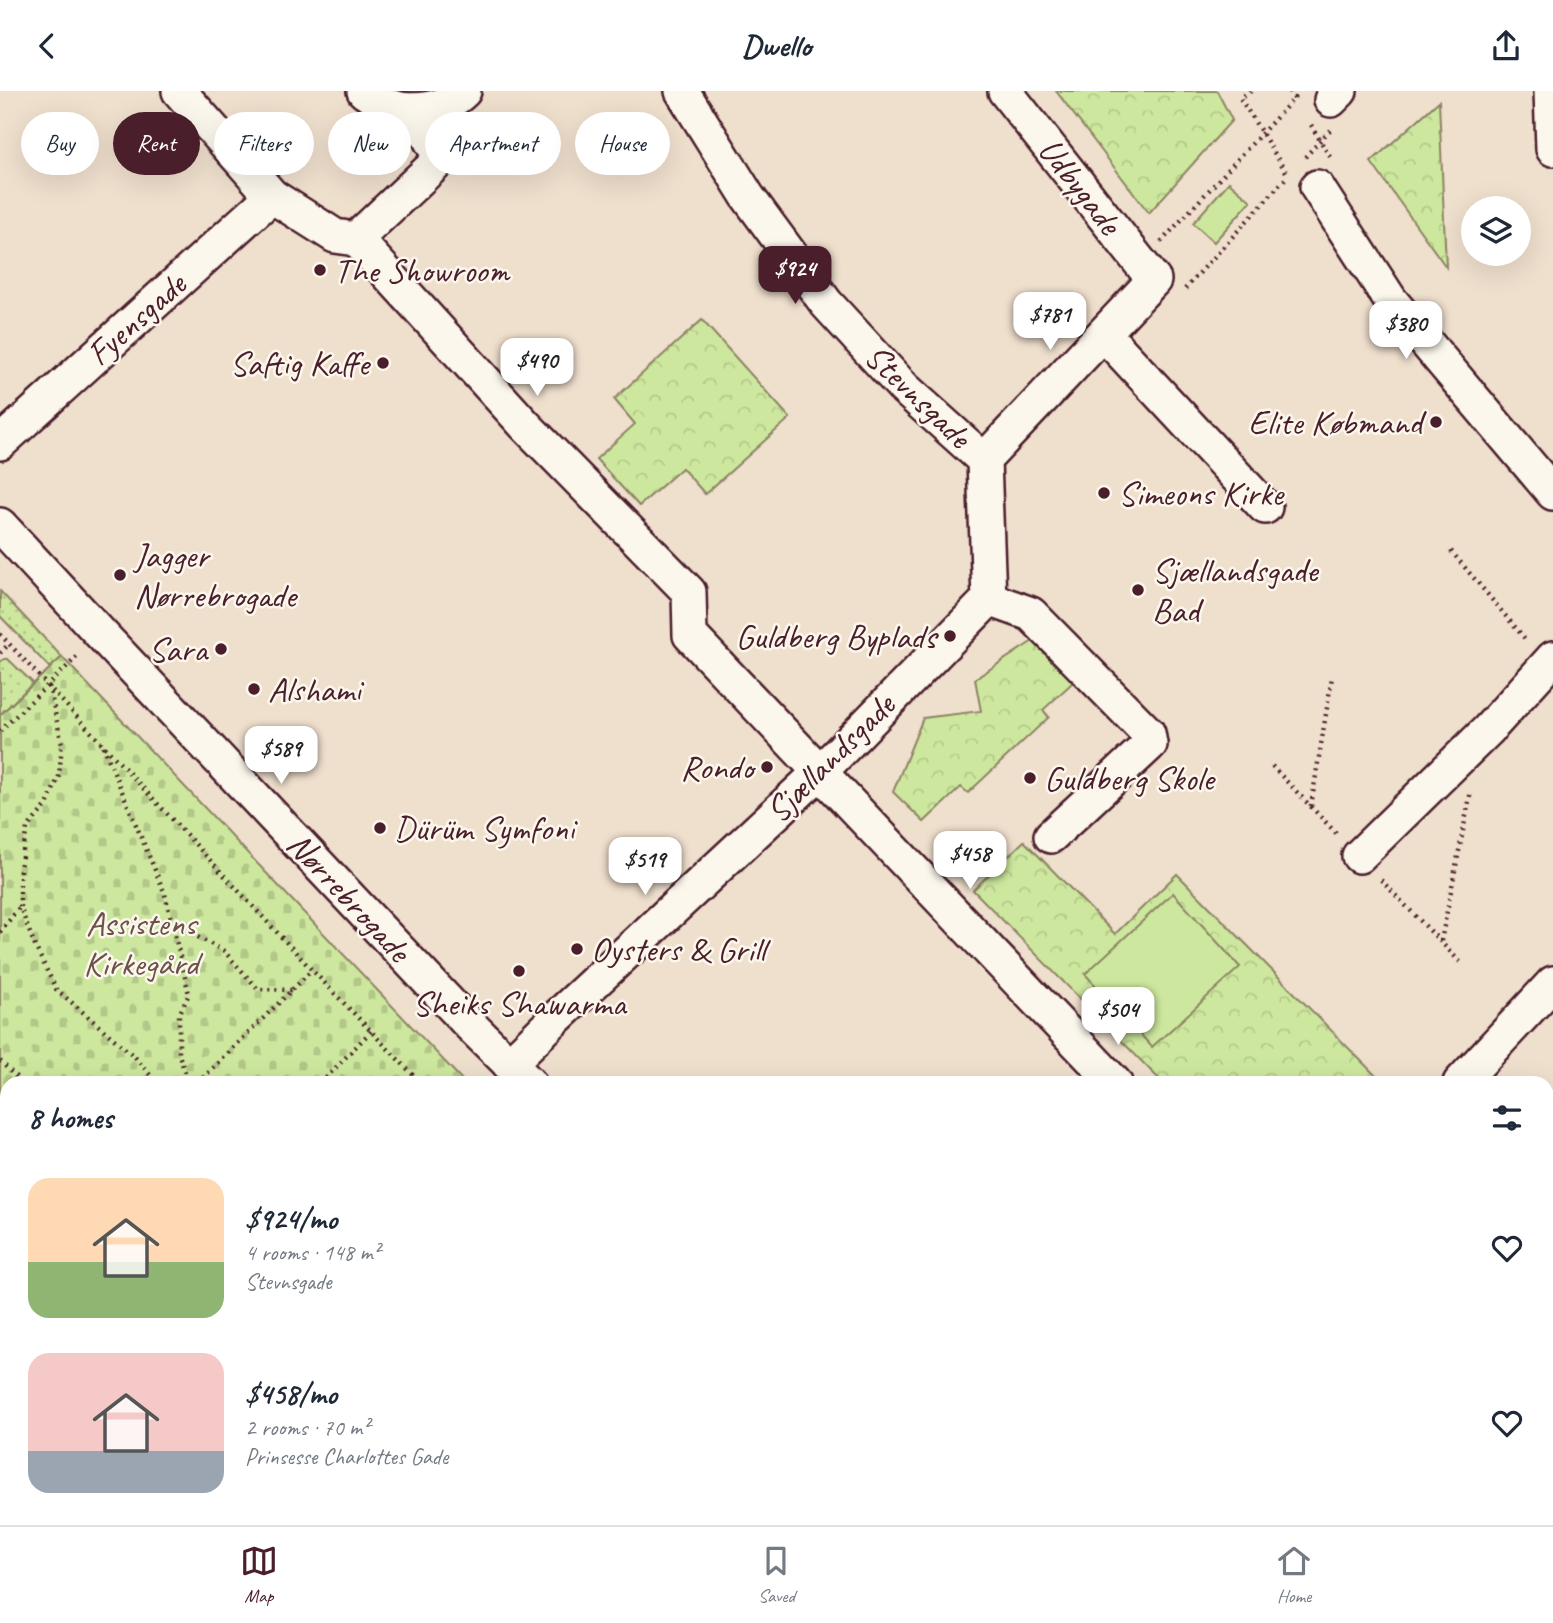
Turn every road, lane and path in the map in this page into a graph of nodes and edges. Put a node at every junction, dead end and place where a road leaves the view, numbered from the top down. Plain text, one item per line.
1 (179, 91) edge
2 (364, 91) edge
3 (464, 91) edge
4 (682, 91) edge
5 (1005, 91) edge
6 (1251, 91) edge
7 (1290, 91) edge
8 (1551, 91) edge
9 (1320, 105) edge
10 (414, 110) junction
11 (1320, 140) junction
12 (1553, 149) edge
13 (1301, 172) junction
14 (272, 196) junction
15 (356, 239) junction
16 (1154, 280) junction
17 (1104, 334) junction
18 (0, 443) edge
19 (984, 460) junction
20 (1553, 493) edge
21 (1265, 507) dead end
22 (0, 525) edge
23 (1451, 551) dead end
24 (989, 599) junction
25 (100, 633) junction
26 (0, 634) edge
27 (9, 644) junction
28 (0, 653) edge
29 (1550, 661) edge
30 (1332, 677) dead end
31 (48, 685) junction
32 (0, 730) edge
33 (102, 742) junction
34 (1464, 754) junction
35 (820, 772) junction
36 (1311, 807) dead end
37 (1051, 836) dead end
38 (1359, 856) dead end
39 (20, 907) junction
40 (173, 924) junction
41 (0, 932) edge
42 (1440, 942) dead end
43 (312, 970) junction
44 (1553, 983) edge
45 (292, 990) junction
46 (371, 1031) junction
47 (0, 1061) edge
48 (519, 1073) edge
49 (14, 1076) edge
50 (151, 1076) edge
51 (186, 1076) edge
52 (205, 1076) edge
53 (328, 1076) edge
54 (414, 1076) edge
55 (1108, 1076) edge
56 (1467, 1076) edge

1 - 14 street
2 - 10 street
3 - 10 street
4 - 19 street, Stevnsgade
5 - 16 street, Udbygade
6 - 13 path
7 - 9 path
8 - 12 street
9 - 11 path
9 - 11 path
10 - 15 street
11 - 13 path
11 - 13 path
13 - 16 path
13 - 20 street
14 - 15 street
14 - 18 street, Fyensgade
15 - 35 street
16 - 17 street
17 - 19 street
17 - 21 street
19 - 24 street
22 - 25 street, Nørrebrogade
23 - 29 path
24 - 35 street, Sjællandsgade
24 - 37 street
25 - 31 path
25 - 48 street, Nørrebrogade
26 - 27 path
27 - 28 path
27 - 31 path
29 - 34 street
30 - 36 path
31 - 32 path
31 - 33 path
31 - 39 path
33 - 40 path
33 - 43 path
34 - 38 street
34 - 42 path
35 - 48 street, Sjællandsgade
35 - 55 street
39 - 41 path
39 - 50 path
40 - 45 path
40 - 51 path
43 - 45 path
43 - 46 path
44 - 56 street
45 - 52 path
46 - 53 path
46 - 54 path
47 - 49 path

